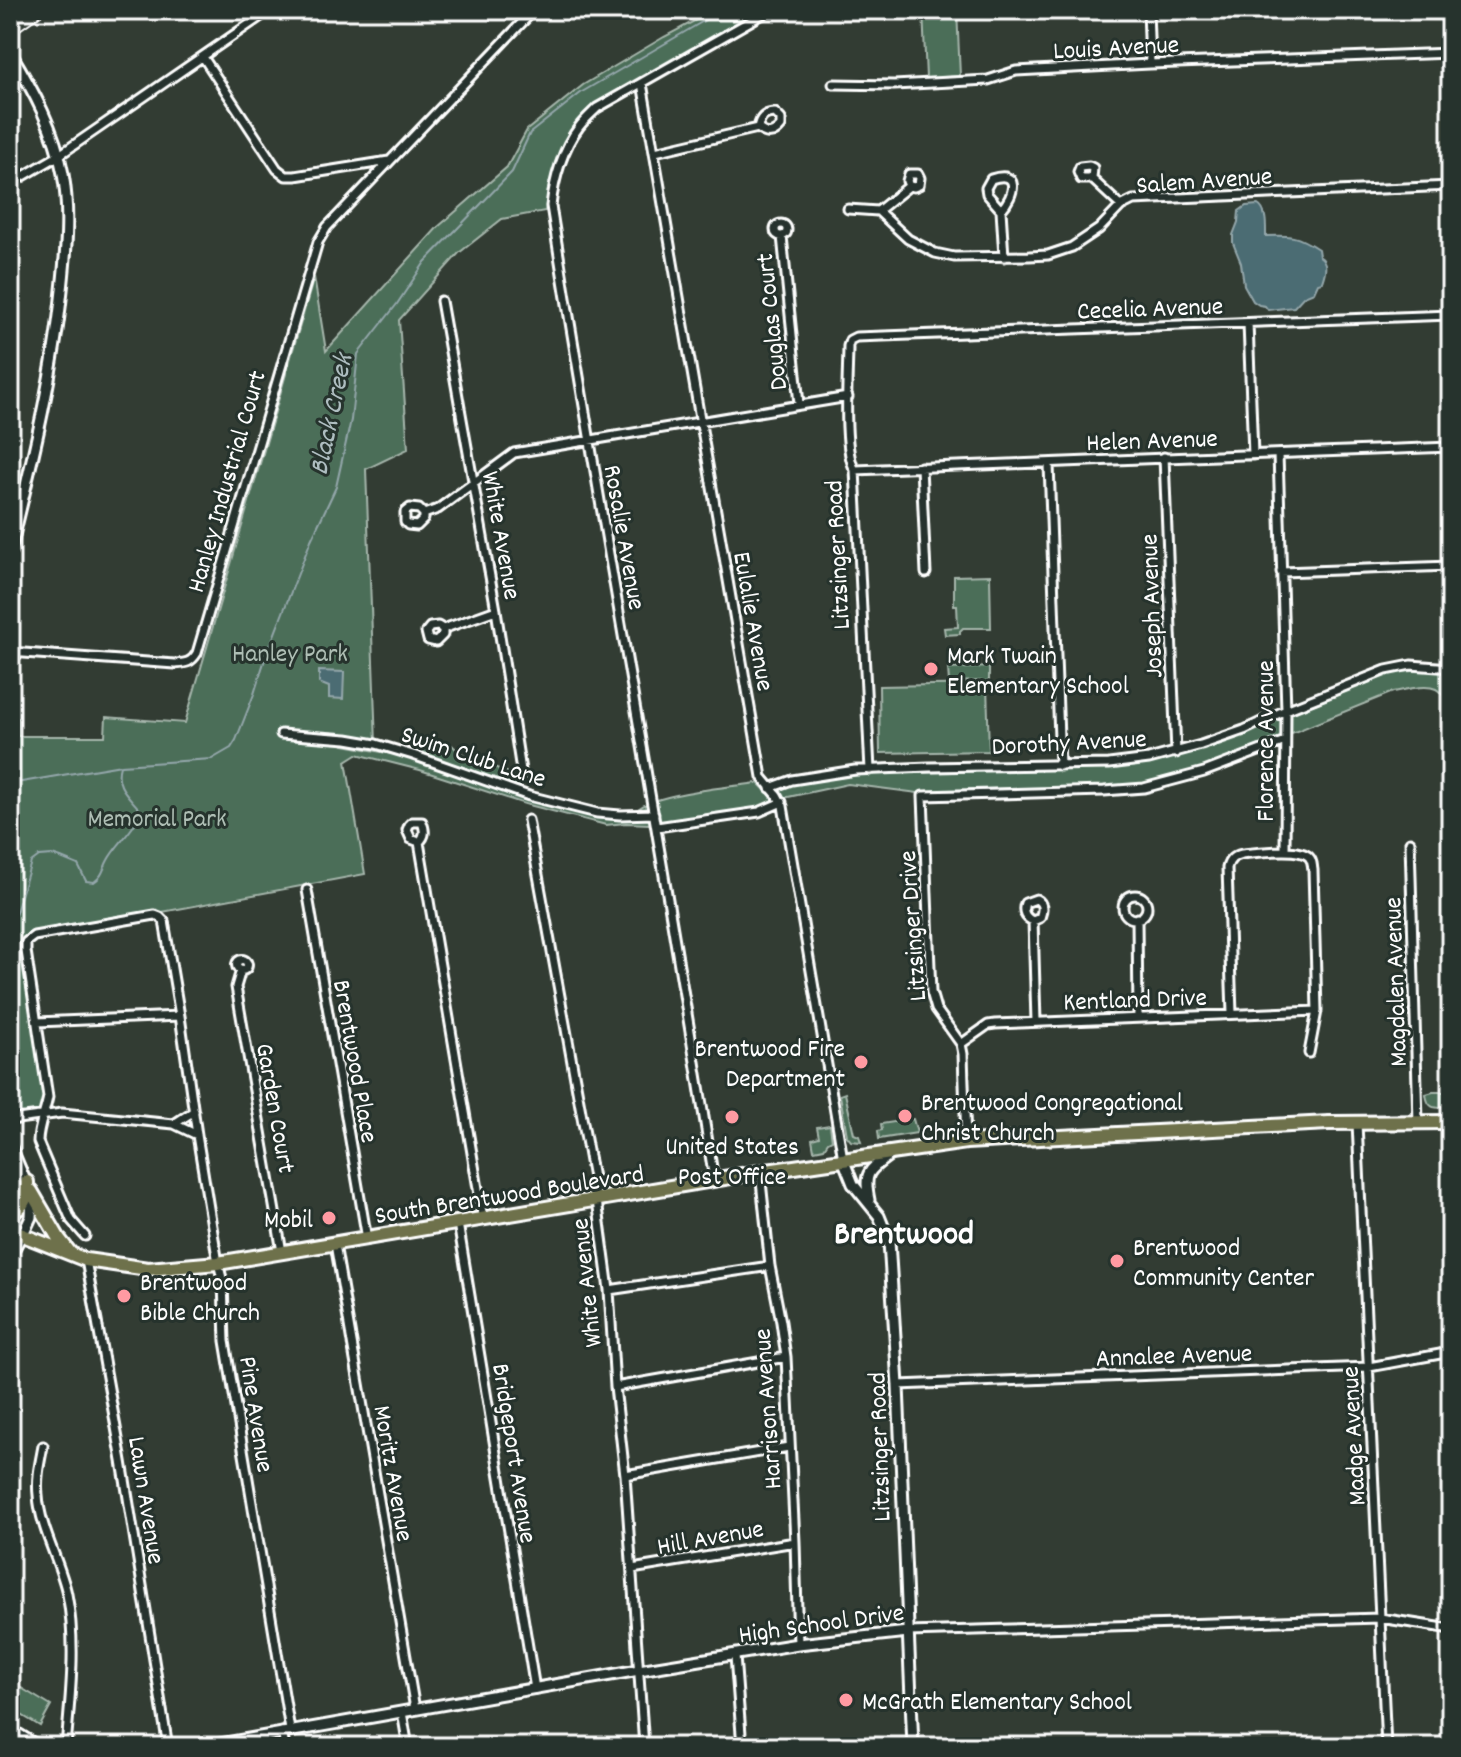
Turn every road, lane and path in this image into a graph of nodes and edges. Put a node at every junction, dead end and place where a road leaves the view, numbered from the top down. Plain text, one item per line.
1 (270, 10) edge
2 (534, 10) edge
3 (770, 10) edge
4 (1148, 10) edge
5 (10, 52) edge
6 (1451, 53) edge
7 (203, 57) junction
8 (1150, 64) junction
9 (642, 83) junction
10 (833, 84) dead end
11 (758, 128) dead end
12 (655, 152) junction
13 (58, 156) junction
14 (391, 161) junction
15 (1092, 179) dead end
16 (10, 184) edge
17 (909, 186) dead end
18 (1451, 186) edge
19 (1121, 206) junction
20 (848, 209) dead end
21 (1001, 210) junction
22 (878, 211) junction
23 (782, 236) dead end
24 (1004, 257) junction
25 (441, 301) dead end
26 (1451, 315) edge
27 (1248, 323) junction
28 (850, 340) joint
29 (848, 397) junction
30 (799, 404) junction
31 (701, 421) junction
32 (589, 440) junction
33 (1451, 447) edge
34 (1278, 454) junction
35 (1253, 455) junction
36 (1164, 457) junction
37 (1049, 464) junction
38 (921, 467) junction
39 (855, 470) junction
40 (472, 482) junction
41 (424, 514) dead end
42 (10, 552) edge
43 (1451, 566) edge
44 (1281, 572) junction
45 (926, 573) dead end
46 (496, 610) junction
47 (443, 629) dead end
48 (10, 652) edge
49 (1451, 668) edge
50 (1286, 710) junction
51 (281, 734) dead end
52 (1285, 741) junction
53 (1176, 753) junction
54 (1060, 766) junction
55 (870, 770) junction
56 (522, 777) dead end
57 (770, 788) junction
58 (782, 802) junction
59 (654, 814) junction
60 (528, 820) dead end
61 (657, 827) junction
62 (419, 842) dead end
63 (1410, 842) dead end
64 (1285, 851) junction
65 (307, 890) dead end
66 (1137, 918) dead end
67 (1033, 921) dead end
68 (241, 970) dead end
69 (1317, 1011) junction
70 (1232, 1014) junction
71 (180, 1016) junction
72 (1138, 1017) junction
73 (37, 1022) junction
74 (1036, 1022) junction
75 (961, 1044) junction
76 (1309, 1053) dead end
77 (194, 1111) junction
78 (45, 1114) junction
79 (10, 1120) edge
80 (1418, 1122) junction
81 (1451, 1122) edge
82 (1357, 1123) junction
83 (174, 1124) junction
84 (197, 1135) junction
85 (966, 1142) junction
86 (10, 1145) edge
87 (896, 1152) junction
88 (843, 1159) junction
89 (760, 1172) junction
90 (714, 1180) junction
91 (29, 1186) junction
92 (597, 1200) junction
93 (870, 1203) junction
94 (10, 1213) edge
95 (483, 1218) junction
96 (458, 1223) junction
97 (16, 1233) edge
98 (85, 1236) dead end
99 (367, 1239) junction
100 (335, 1244) junction
101 (282, 1252) junction
102 (72, 1255) junction
103 (10, 1258) edge
104 (86, 1260) junction
105 (218, 1263) junction
106 (770, 1266) junction
107 (609, 1290) junction
108 (1451, 1352) edge
109 (786, 1357) junction
110 (1369, 1367) junction
111 (898, 1385) junction
112 (615, 1387) junction
113 (43, 1446) dead end
114 (789, 1447) junction
115 (625, 1475) junction
116 (795, 1542) junction
117 (632, 1569) junction
118 (1380, 1618) junction
119 (1451, 1629) edge
120 (908, 1632) junction
121 (798, 1644) junction
122 (735, 1656) junction
123 (639, 1670) junction
124 (535, 1689) junction
125 (415, 1709) junction
126 (402, 1712) junction
127 (10, 1729) edge
128 (286, 1731) junction
129 (39, 1747) edge
130 (66, 1747) edge
131 (168, 1747) edge
132 (203, 1747) edge
133 (285, 1747) edge
134 (408, 1747) edge
135 (644, 1747) edge
136 (742, 1747) edge
137 (913, 1747) edge
138 (1386, 1747) edge

1 - 7 street
2 - 14 street, Hanley Industrial Court
3 - 9 street, Rosalie Avenue
4 - 8 street
5 - 13 street
6 - 8 street, Louis Avenue
7 - 13 street
7 - 14 street
8 - 10 street, Louis Avenue
9 - 12 street, Eulalie Avenue
9 - 32 street, Rosalie Avenue
11 - 12 street
12 - 31 street, Eulalie Avenue
13 - 16 street
13 - 42 street
14 - 48 street, Hanley Industrial Court
15 - 19 street
17 - 22 street
18 - 19 street, Salem Avenue
19 - 24 street, Salem Avenue
20 - 22 street
21 - 21 street
21 - 24 street
22 - 24 street, Salem Avenue
23 - 30 street, Douglas Court
25 - 40 street, White Avenue
26 - 27 street, Cecelia Avenue
27 - 28 street, Cecelia Avenue
27 - 35 street
28 - 29 street, Litzsinger Road
29 - 30 street
29 - 39 street, Litzsinger Road
30 - 31 street
31 - 32 street
31 - 57 street, Eulalie Avenue
32 - 40 street
32 - 59 street, Rosalie Avenue
33 - 34 street, Helen Avenue
34 - 35 street, Helen Avenue
34 - 44 street, Florence Avenue
35 - 36 street, Helen Avenue
36 - 37 street, Helen Avenue
36 - 53 street, Joseph Avenue
37 - 38 street, Helen Avenue
37 - 54 street
38 - 39 street, Helen Avenue
38 - 45 street
39 - 55 street, Litzsinger Road
40 - 41 street
40 - 46 street, White Avenue
43 - 44 street
44 - 50 street, Florence Avenue
46 - 47 street
46 - 56 street, White Avenue
49 - 50 street, Dorothy Avenue
50 - 52 street, Florence Avenue
50 - 53 street, Dorothy Avenue
51 - 59 street, Swim Club Lane
52 - 64 street, Florence Avenue
52 - 75 street, Litzsinger Drive
53 - 54 street, Dorothy Avenue
54 - 55 street, Dorothy Avenue
55 - 57 street, Dorothy Avenue
57 - 58 street, Eulalie Avenue
58 - 61 street
58 - 88 street
59 - 61 street, Rosalie Avenue
60 - 92 street, White Avenue
61 - 90 street, Rosalie Avenue
62 - 95 street
63 - 80 street, Magdalen Avenue
64 - 69 street, Florence Avenue
64 - 70 street
65 - 99 street, Brentwood Place
66 - 72 street
67 - 74 street
68 - 101 street, Garden Court
69 - 70 street, Kentland Drive
69 - 76 street, Florence Avenue
70 - 72 street, Kentland Drive
71 - 73 street
71 - 73 street, Pine Avenue
71 - 77 street, Pine Avenue
72 - 74 street, Kentland Drive
73 - 78 street
74 - 75 street, Kentland Drive
75 - 85 street
77 - 83 street
77 - 84 street, Pine Avenue
78 - 79 street
78 - 83 street
78 - 98 street
80 - 81 main road, South Brentwood Boulevard
80 - 82 main road, South Brentwood Boulevard
82 - 85 main road, South Brentwood Boulevard
82 - 110 street, Madge Avenue
83 - 84 street
84 - 105 street, Pine Avenue
85 - 87 main road, South Brentwood Boulevard
86 - 91 street
87 - 88 main road, South Brentwood Boulevard
87 - 93 street
88 - 89 main road, South Brentwood Boulevard
88 - 93 street, Litzsinger Road
89 - 90 main road, South Brentwood Boulevard
89 - 106 street, Harrison Avenue
90 - 92 main road, South Brentwood Boulevard
91 - 94 main road
91 - 97 street
91 - 102 main road
92 - 95 main road, South Brentwood Boulevard
92 - 107 street, White Avenue
93 - 111 street, Litzsinger Road
95 - 96 main road, South Brentwood Boulevard
96 - 99 main road, South Brentwood Boulevard
96 - 124 street, Bridgeport Avenue
97 - 102 main road, South Brentwood Boulevard
97 - 103 street
99 - 100 main road, South Brentwood Boulevard
100 - 101 main road, South Brentwood Boulevard
100 - 125 street, Moritz Avenue
101 - 105 main road, South Brentwood Boulevard
102 - 104 main road, South Brentwood Boulevard
104 - 105 main road, South Brentwood Boulevard
104 - 131 street, Lawn Avenue
105 - 128 street, Pine Avenue
106 - 107 street
106 - 109 street, Harrison Avenue
107 - 112 street, White Avenue
108 - 110 street, Annalee Avenue
109 - 112 street
109 - 114 street, Harrison Avenue
110 - 111 street, Annalee Avenue
110 - 118 street, Madge Avenue
111 - 120 street, Litzsinger Road
112 - 115 street, White Avenue
113 - 130 street
114 - 115 street
114 - 116 street, Harrison Avenue
115 - 117 street, White Avenue
116 - 117 street, Hill Avenue
116 - 121 street, Harrison Avenue
117 - 123 street, White Avenue
118 - 119 street, High School Drive
118 - 120 street, High School Drive
118 - 138 street, Madge Avenue
120 - 121 street, High School Drive
120 - 137 street, Litzsinger Road
121 - 122 street, High School Drive
122 - 123 street, High School Drive
122 - 136 street
123 - 124 street, High School Drive
123 - 135 street, White Avenue
124 - 125 street, High School Drive
125 - 126 street, High School Drive
126 - 128 street, High School Drive
126 - 134 street
127 - 129 street
128 - 132 street, High School Drive
128 - 133 street, Pine Avenue

